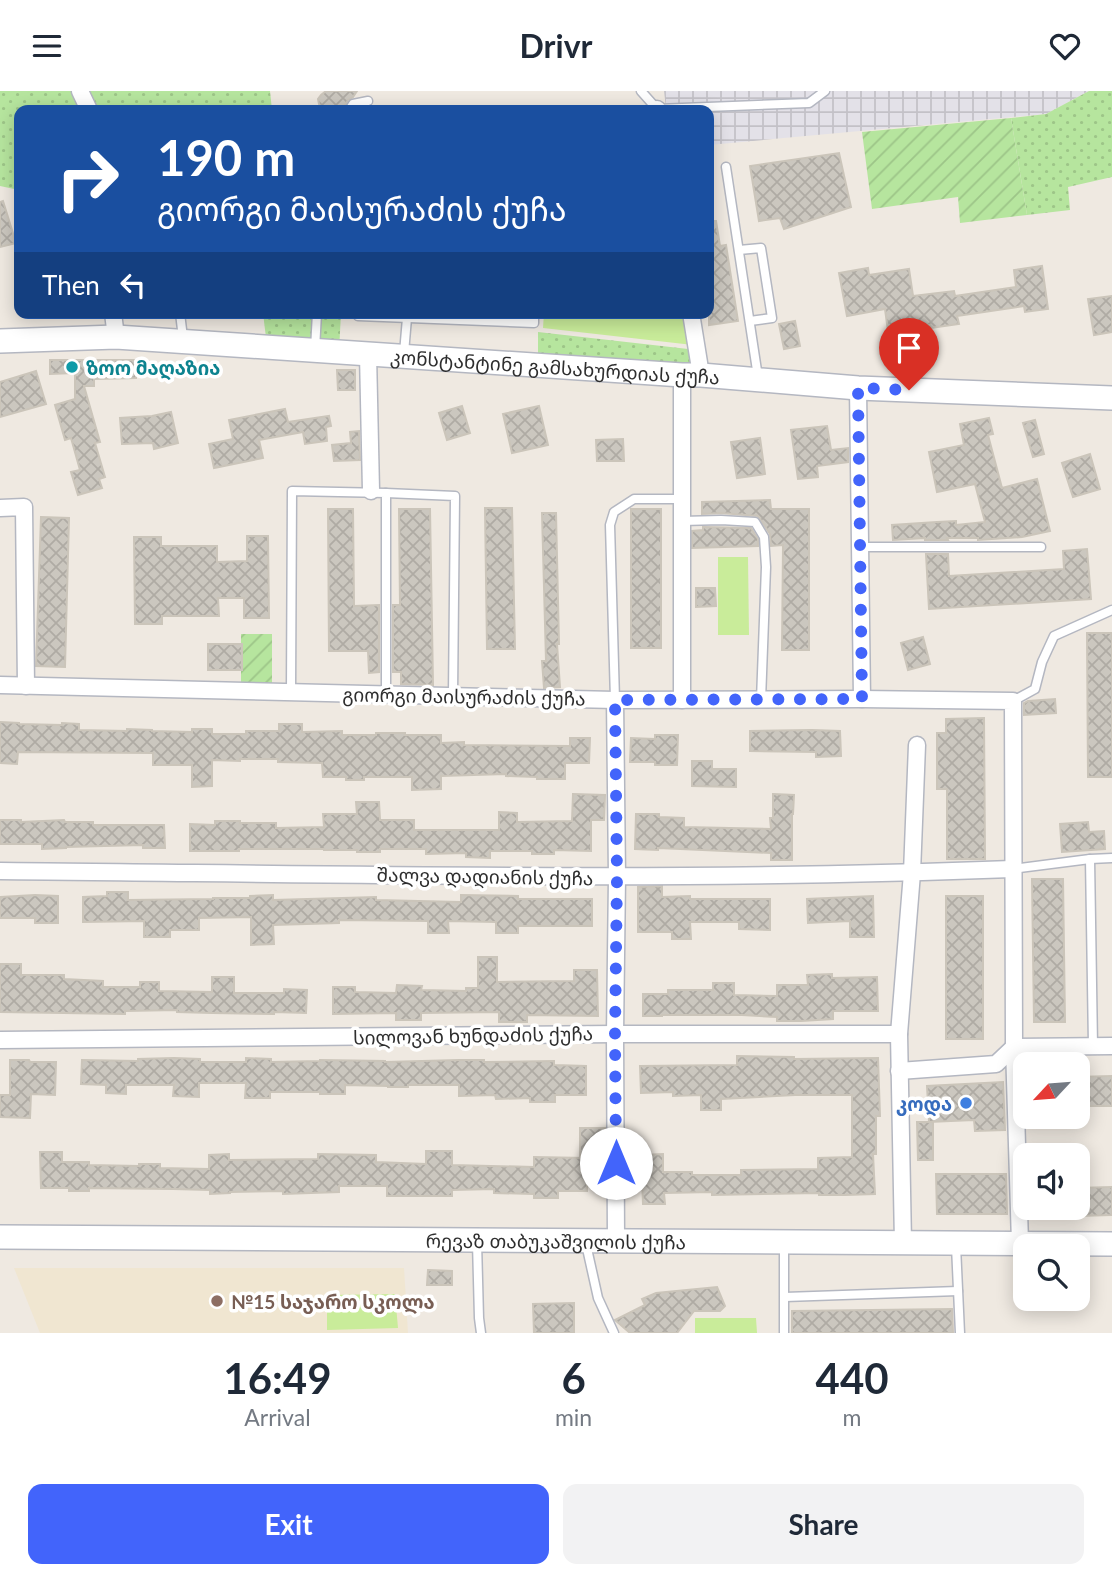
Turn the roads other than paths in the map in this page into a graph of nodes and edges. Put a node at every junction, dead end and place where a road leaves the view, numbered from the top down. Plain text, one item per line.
1 (641, 91) edge
2 (825, 91) edge
3 (368, 101) dead end
4 (353, 105) edge
5 (654, 105) edge
6 (714, 107) edge
7 (726, 167) dead end
8 (739, 250) junction
9 (114, 319) edge
10 (181, 319) edge
11 (317, 319) edge
12 (407, 319) edge
13 (432, 319) edge
14 (534, 319) edge
15 (691, 319) edge
16 (750, 321) junction
17 (116, 337) junction
18 (0, 341) edge
19 (184, 341) junction
20 (315, 349) junction
21 (368, 354) junction
22 (404, 356) junction
23 (691, 375) junction
24 (758, 380) junction
25 (858, 388) junction
26 (1112, 398) edge
27 (379, 492) junction
28 (682, 499) junction
29 (0, 507) edge
30 (682, 521) junction
31 (860, 547) junction
32 (1041, 547) dead end
33 (1112, 610) edge
34 (0, 685) edge
35 (26, 686) junction
36 (291, 692) junction
37 (386, 694) junction
38 (453, 697) junction
39 (682, 699) junction
40 (862, 699) junction
41 (615, 700) junction
42 (761, 700) junction
43 (1013, 701) junction
44 (917, 745) dead end
45 (1112, 858) edge
46 (1090, 859) junction
47 (1013, 869) junction
48 (0, 871) edge
49 (912, 873) junction
50 (617, 877) junction
51 (615, 1034) junction
52 (899, 1034) junction
53 (0, 1040) edge
54 (1093, 1046) junction
55 (1112, 1046) edge
56 (1014, 1047) junction
57 (900, 1071) junction
58 (1020, 1234) edge
59 (0, 1237) edge
60 (477, 1240) junction
61 (586, 1241) junction
62 (616, 1241) junction
63 (783, 1242) junction
64 (903, 1243) junction
65 (956, 1243) junction
66 (1013, 1244) edge
67 (1090, 1244) edge
68 (1112, 1244) edge
69 (958, 1291) junction
70 (785, 1297) junction
71 (481, 1333) edge
72 (614, 1333) edge
73 (785, 1333) edge
74 (960, 1333) edge

1 - 5 lane
2 - 6 lane
3 - 4 lane
7 - 8 lane
8 - 16 lane
8 - 16 lane
9 - 17 street
10 - 19 lane
11 - 20 lane
12 - 22 lane
13 - 14 lane
15 - 23 street
16 - 24 lane
17 - 18 main road, კონსტანტინე გამსახურდიას ქუჩა
17 - 19 main road, კონსტანტინე გამსახურდიას ქუჩა
19 - 20 main road, კონსტანტინე გამსახურდიას ქუჩა
20 - 21 main road, კონსტანტინე გამსახურდიას ქუჩა
21 - 22 main road, კონსტანტინე გამსახურდიას ქუჩა
21 - 27 street
22 - 23 main road, კონსტანტინე გამსახურდიას ქუჩა
23 - 24 main road, კონსტანტინე გამსახურდიას ქუჩა
23 - 28 street
24 - 25 main road, კონსტანტინე გამსახურდიას ქუჩა
25 - 26 main road, კონსტანტინე გამსახურდიას ქუჩა
25 - 31 street
27 - 36 lane
27 - 37 lane
27 - 38 lane
28 - 30 street
28 - 41 lane
29 - 35 street
30 - 39 street
30 - 42 lane
31 - 32 lane
31 - 40 street
33 - 43 lane
34 - 35 street, გიორგი მაისურაძის ქუჩა
35 - 36 street, გიორგი მაისურაძის ქუჩა
36 - 37 street, გიორგი მაისურაძის ქუჩა
37 - 38 street, გიორგი მაისურაძის ქუჩა
38 - 41 street, გიორგი მაისურაძის ქუჩა
39 - 41 street, გიორგი მაისურაძის ქუჩა
39 - 42 street, გიორგი მაისურაძის ქუჩა
40 - 42 street, გიორგი მაისურაძის ქუჩა
40 - 43 street, გიორგი მაისურაძის ქუჩა
41 - 50 street
43 - 47 street
44 - 49 street
45 - 46 lane
46 - 47 lane
46 - 54 lane
47 - 49 street, შალვა დადიანის ქუჩა
47 - 56 street
48 - 50 street, შალვა დადიანის ქუჩა
49 - 50 street, შალვა დადიანის ქუჩა
49 - 52 street
50 - 51 street
51 - 52 street, სილოვან ხუნდაძის ქუჩა
51 - 53 street, სილოვან ხუნდაძის ქუჩა
51 - 62 street
52 - 57 street
54 - 55 street
54 - 56 street
56 - 57 street
56 - 58 street
57 - 64 street
59 - 60 main road, რევაზ თაბუკაშვილის ქუჩა
60 - 61 main road, რევაზ თაბუკაშვილის ქუჩა
60 - 71 lane
61 - 62 main road, რევაზ თაბუკაშვილის ქუჩა
61 - 72 lane
62 - 63 main road, რევაზ თაბუკაშვილის ქუჩა
63 - 64 main road, რევაზ თაბუკაშვილის ქუჩა
63 - 70 lane
64 - 65 main road, რევაზ თაბუკაშვილის ქუჩა
65 - 66 main road, რევაზ თაბუკაშვილის ქუჩა
65 - 69 lane
67 - 68 main road, რევაზ თაბუკაშვილის ქუჩა
69 - 70 lane
69 - 74 lane
70 - 73 lane

